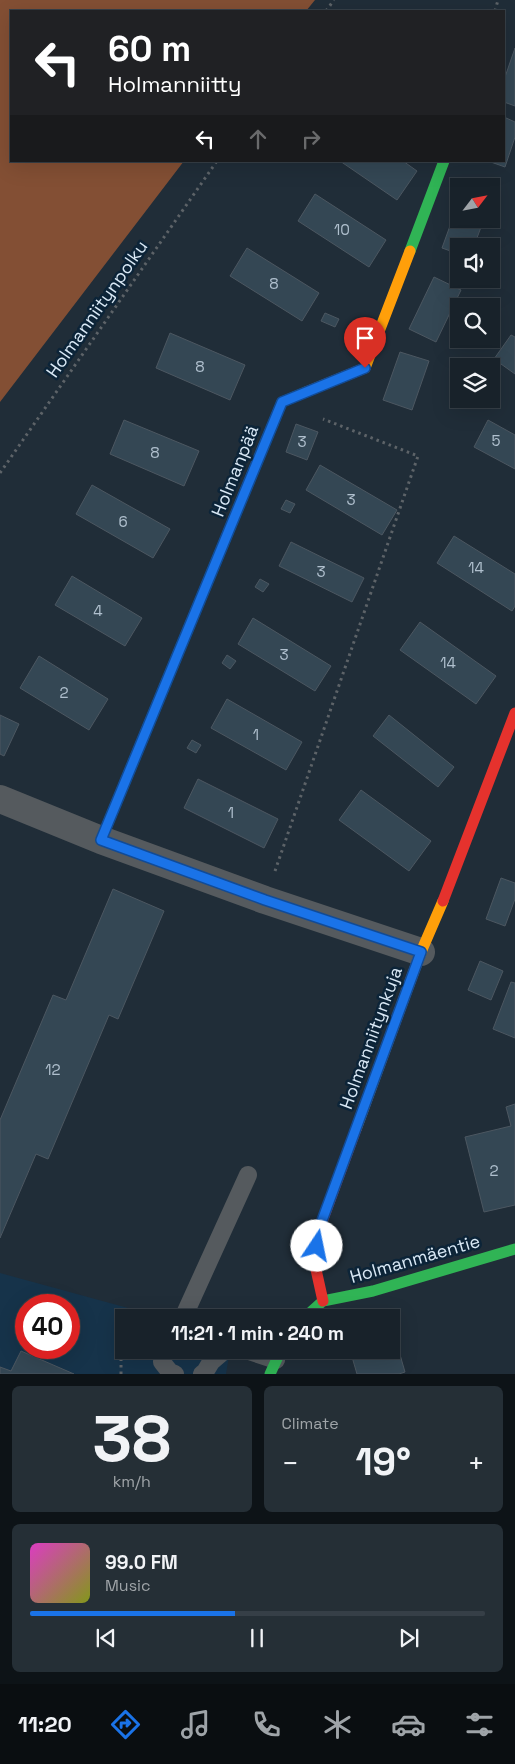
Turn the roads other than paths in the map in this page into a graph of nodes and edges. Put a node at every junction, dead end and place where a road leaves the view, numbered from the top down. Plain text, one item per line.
1 (444, 162) edge
2 (515, 713) edge
3 (0, 799) edge
4 (101, 840) junction
5 (421, 952) junction
6 (248, 1175) dead end
7 (515, 1249) edge
8 (324, 1301) junction
9 (187, 1309) edge
10 (315, 1309) edge
11 (162, 1359) edge
12 (215, 1359) edge
13 (175, 1374) edge
14 (202, 1374) edge

1 - 4 street, Holmanpää
2 - 5 street, Holmanniitynkuja
3 - 4 street
4 - 5 street
5 - 8 street, Holmanniitynkuja
6 - 9 lane
7 - 8 street, Holmanmäentie
8 - 10 street
11 - 13 lane
12 - 14 lane

